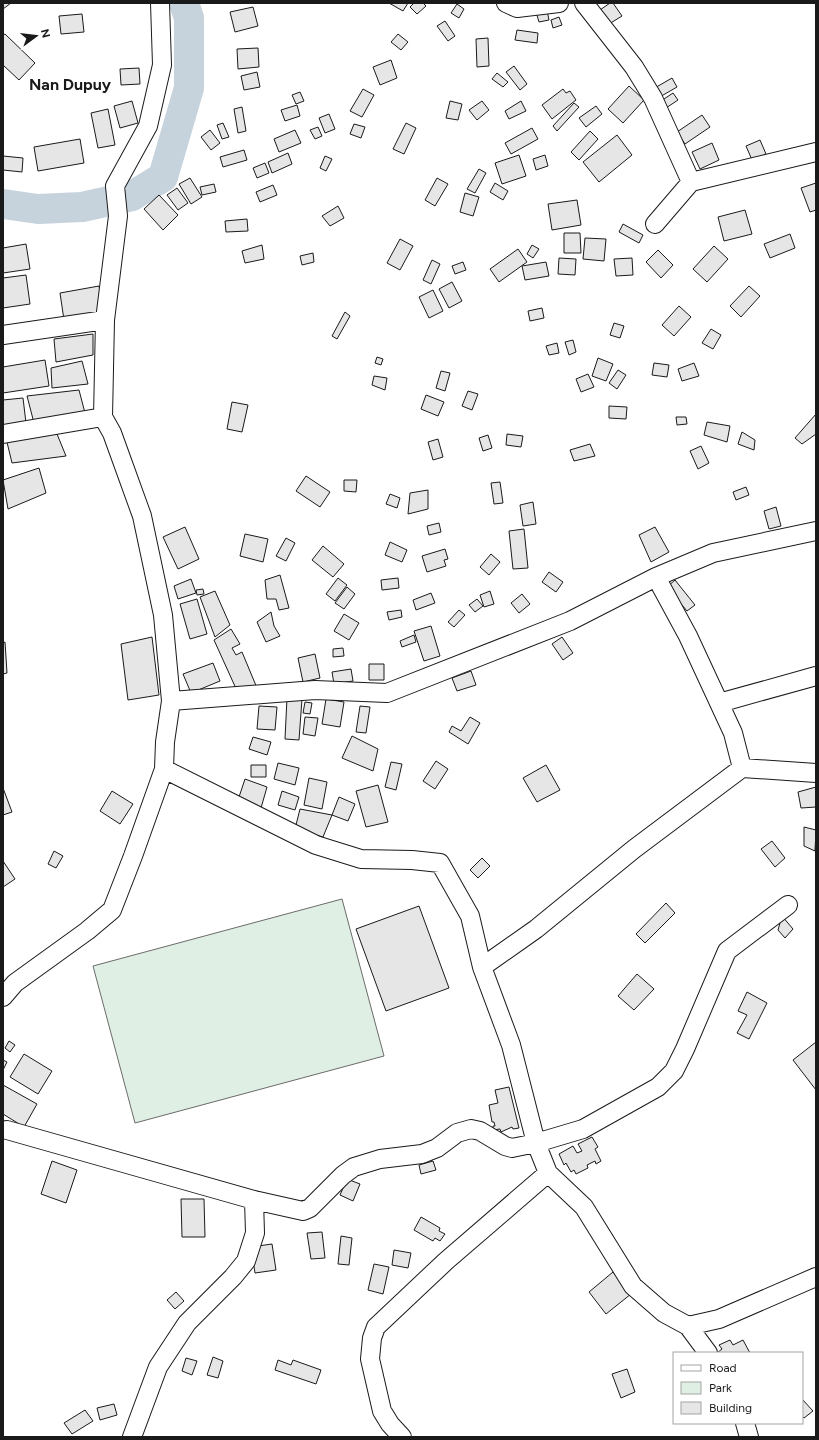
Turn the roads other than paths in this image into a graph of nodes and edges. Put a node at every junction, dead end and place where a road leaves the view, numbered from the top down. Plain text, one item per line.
1 (160, 3) edge
2 (506, 3) edge
3 (559, 3) edge
4 (584, 3) edge
5 (816, 152) edge
6 (691, 182) junction
7 (655, 224) dead end
8 (106, 320) junction
9 (3, 335) edge
10 (103, 417) junction
11 (3, 434) edge
12 (816, 531) edge
13 (656, 577) junction
14 (816, 676) edge
15 (171, 701) junction
16 (719, 703) junction
17 (742, 768) junction
18 (164, 769) junction
19 (816, 773) edge
20 (788, 905) dead end
21 (482, 967) junction
22 (3, 997) edge
23 (7, 1130) dead end
24 (536, 1142) junction
25 (548, 1174) junction
26 (254, 1200) junction
27 (816, 1277) edge
28 (688, 1326) junction
29 (707, 1352) edge
30 (745, 1424) edge
31 (132, 1437) edge
32 (402, 1437) edge
33 (749, 1437) edge

1 - 8 street
2 - 3 street
4 - 6 street
5 - 6 street
6 - 7 street
8 - 9 street
8 - 10 street
10 - 11 street
10 - 15 street
12 - 13 street
13 - 15 street
13 - 16 street
14 - 16 street
15 - 18 street
16 - 17 street
17 - 19 street
17 - 21 street
18 - 21 street
18 - 22 street
20 - 24 street
21 - 24 street
23 - 26 street
24 - 25 street
24 - 26 street
25 - 28 street
25 - 32 street
26 - 31 street
27 - 28 street
28 - 29 street
30 - 33 street

